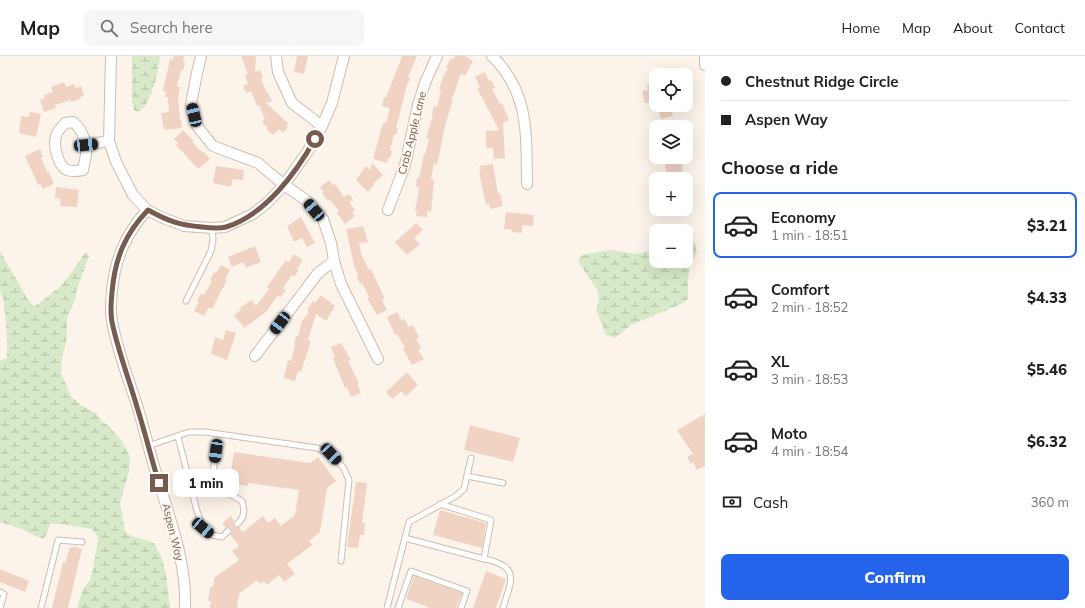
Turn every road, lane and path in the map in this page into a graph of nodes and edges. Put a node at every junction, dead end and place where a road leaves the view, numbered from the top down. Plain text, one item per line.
1 (111, 56) edge
2 (201, 56) edge
3 (276, 56) edge
4 (344, 56) edge
5 (437, 56) edge
6 (492, 56) edge
7 (705, 56) edge
8 (705, 65) edge
9 (322, 126) junction
10 (109, 141) junction
11 (86, 145) junction
12 (526, 184) dead end
13 (284, 185) junction
14 (148, 210) junction
15 (388, 210) dead end
16 (212, 228) junction
17 (334, 261) junction
18 (186, 301) dead end
19 (255, 356) dead end
20 (378, 359) dead end
21 (178, 437) junction
22 (148, 446) junction
23 (216, 451) dead end
24 (471, 458) dead end
25 (467, 476) junction
26 (190, 483) junction
27 (504, 483) dead end
28 (211, 488) junction
29 (440, 504) junction
30 (237, 524) dead end
31 (228, 531) dead end
32 (405, 538) junction
33 (82, 542) dead end
34 (484, 559) junction
35 (341, 560) dead end
36 (0, 592) edge
37 (389, 607) edge
38 (0, 608) edge
39 (41, 608) edge
40 (185, 608) edge
41 (398, 608) edge
42 (461, 608) edge
43 (503, 608) edge

1 - 10 street
2 - 13 street
3 - 9 street
4 - 9 street
5 - 15 street, Crab Apple Lane
6 - 12 street
7 - 8 street
9 - 13 street
10 - 11 street
10 - 14 street
11 - 11 street
13 - 16 street
13 - 17 street
14 - 16 street
14 - 22 street, Aspen Way
16 - 18 lane
17 - 19 street
17 - 20 street
21 - 22 lane
21 - 26 lane
21 - 35 lane
22 - 40 street, Aspen Way
23 - 28 lane
24 - 25 lane
25 - 27 lane
25 - 29 lane
26 - 28 lane
26 - 31 lane
28 - 30 lane
29 - 32 lane
29 - 34 lane
32 - 34 lane
32 - 37 lane
33 - 39 lane
34 - 43 lane
36 - 38 lane
41 - 42 lane

